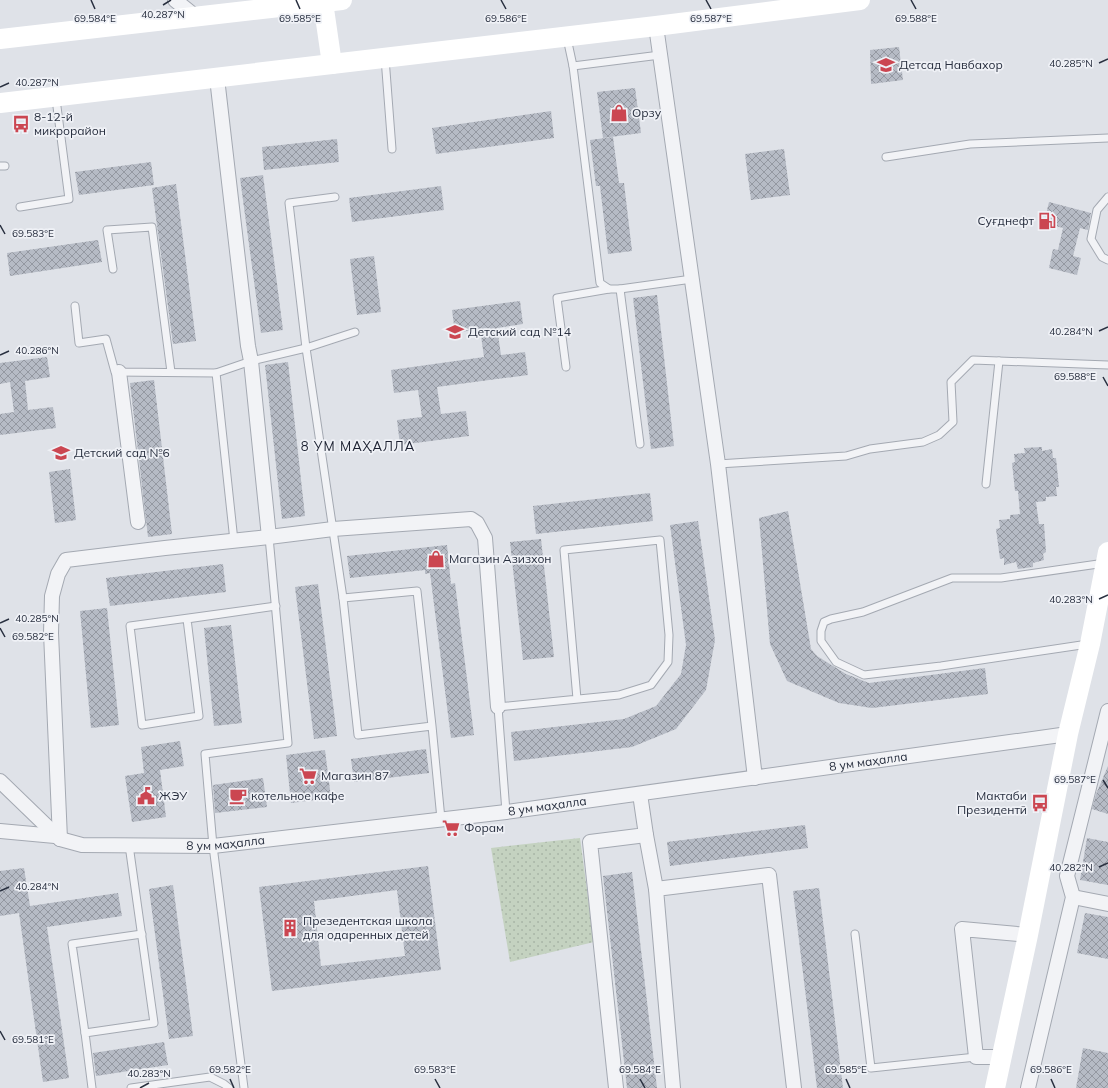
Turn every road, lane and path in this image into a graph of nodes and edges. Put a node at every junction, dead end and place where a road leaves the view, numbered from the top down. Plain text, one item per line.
1 (175, 0) edge
2 (860, 0) edge
3 (332, 1) edge
4 (196, 17) junction
5 (656, 26) junction
6 (567, 36) junction
7 (0, 39) edge
8 (660, 54) junction
9 (385, 58) junction
10 (332, 64) junction
11 (573, 66) junction
12 (217, 78) junction
13 (56, 96) junction
14 (0, 102) edge
15 (1108, 138) edge
16 (392, 149) dead end
17 (886, 157) dead end
18 (335, 197) dead end
19 (1108, 197) edge
20 (20, 207) dead end
21 (1108, 260) edge
22 (113, 269) dead end
23 (692, 279) junction
24 (609, 289) junction
25 (620, 289) junction
26 (75, 306) dead end
27 (355, 332) dead end
28 (306, 348) junction
29 (999, 361) junction
30 (251, 362) junction
31 (1108, 365) edge
32 (566, 367) dead end
33 (119, 372) junction
34 (171, 372) junction
35 (216, 373) junction
36 (640, 444) dead end
37 (718, 464) junction
38 (986, 484) dead end
39 (138, 522) dead end
40 (333, 528) junction
41 (270, 537) junction
42 (234, 541) junction
43 (1107, 558) edge
44 (343, 598) junction
45 (276, 606) junction
46 (1090, 644) junction
47 (577, 699) junction
48 (498, 707) junction
49 (1108, 711) edge
50 (432, 726) junction
51 (1068, 734) junction
52 (755, 778) junction
53 (0, 782) edge
54 (640, 794) junction
55 (506, 812) junction
56 (441, 820) junction
57 (0, 831) edge
58 (646, 835) junction
59 (58, 837) junction
60 (129, 845) junction
61 (213, 846) junction
62 (656, 889) junction
63 (1073, 897) junction
64 (1108, 904) edge
65 (142, 934) junction
66 (855, 934) dead end
67 (1028, 934) junction
68 (85, 1033) junction
69 (976, 1057) junction
70 (1001, 1058) junction
71 (92, 1088) edge
72 (131, 1088) edge
73 (229, 1088) edge
74 (244, 1088) edge
75 (616, 1088) edge
76 (673, 1088) edge
77 (794, 1088) edge
78 (995, 1088) edge
79 (1028, 1088) edge

1 - 4 street
2 - 5 street
3 - 4 street
3 - 10 street
4 - 7 street
5 - 6 street
5 - 8 street
6 - 9 street
6 - 11 lane
8 - 11 lane
8 - 23 street
9 - 10 street
9 - 16 lane
10 - 12 street
11 - 24 lane
12 - 13 street
12 - 30 street
13 - 14 street
13 - 20 lane
15 - 17 lane
18 - 28 lane
19 - 21 lane
22 - 34 lane
23 - 25 lane
23 - 37 street
24 - 25 lane
24 - 32 lane
25 - 36 lane
26 - 33 lane
27 - 28 lane
28 - 30 lane
28 - 40 lane
29 - 31 lane
29 - 37 lane
29 - 38 lane
30 - 35 lane
30 - 41 street
33 - 34 lane
33 - 39 street
34 - 35 lane
35 - 42 lane
37 - 52 street
40 - 41 street
40 - 44 lane
40 - 48 street
41 - 42 street
41 - 45 lane
42 - 59 street
43 - 46 street
43 - 46 lane
44 - 50 lane
44 - 50 lane
45 - 45 lane
45 - 61 lane
46 - 51 street
47 - 47 lane
47 - 48 lane
48 - 55 lane
49 - 63 street
50 - 56 lane
51 - 52 street, 8 ум маҳалла
51 - 67 street
52 - 54 street, 8 ум маҳалла
53 - 59 street, 8 ум маҳалла
54 - 55 street, 8 ум маҳалла
54 - 58 street
55 - 56 street, 8 ум маҳалла
56 - 61 street, 8 ум маҳалла
57 - 59 street
58 - 62 street
58 - 75 street
59 - 60 street, 8 ум маҳалла
60 - 61 street, 8 ум маҳалла
60 - 65 lane
61 - 74 lane
62 - 76 street
62 - 77 street
63 - 64 street
63 - 79 street
65 - 68 lane
65 - 68 lane
66 - 69 lane
67 - 69 street
67 - 70 street
68 - 71 lane
69 - 70 street
70 - 78 street
72 - 73 lane

